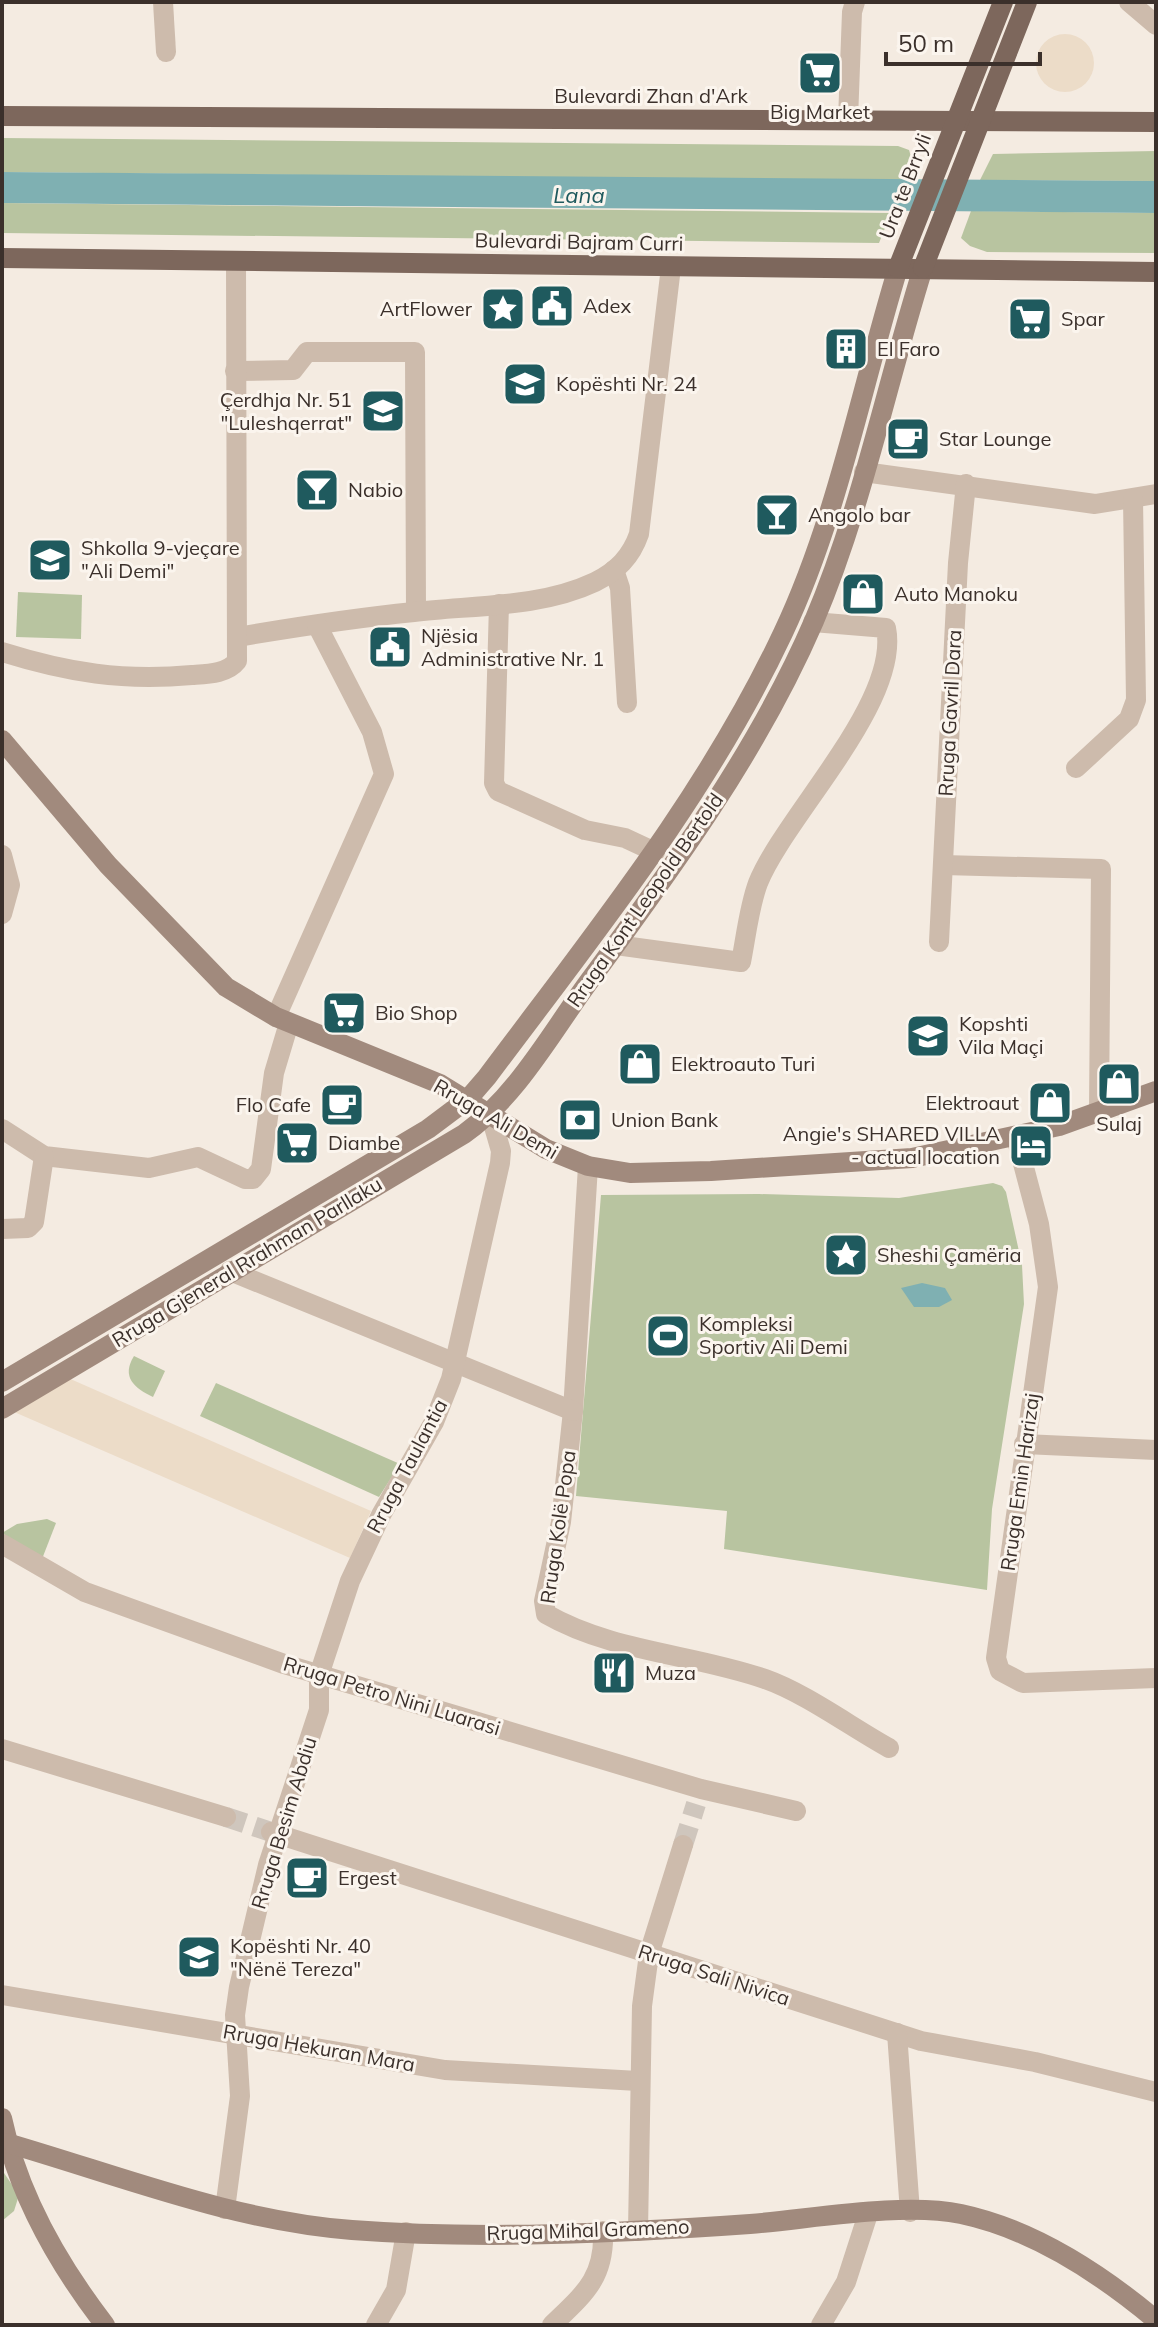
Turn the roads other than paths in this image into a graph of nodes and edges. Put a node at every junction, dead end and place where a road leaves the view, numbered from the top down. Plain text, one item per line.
1 (163, 2) edge
2 (855, 2) edge
3 (1003, 2) edge
4 (1027, 2) edge
5 (1129, 2) edge
6 (1156, 25) edge
7 (166, 52) dead end
8 (2, 116) edge
9 (848, 120) junction
10 (956, 121) junction
11 (981, 121) junction
12 (1156, 122) edge
13 (2, 258) edge
14 (236, 261) junction
15 (671, 267) junction
16 (898, 268) junction
17 (923, 268) junction
18 (1156, 272) edge
19 (235, 371) junction
20 (864, 472) junction
21 (966, 484) junction
22 (1156, 494) edge
23 (1133, 499) junction
24 (614, 570) junction
25 (499, 604) junction
26 (416, 611) junction
27 (813, 622) junction
28 (317, 625) junction
29 (237, 637) junction
30 (2, 652) edge
31 (1146, 700) edge
32 (627, 703) dead end
33 (2, 740) edge
34 (1076, 768) dead end
35 (655, 852) junction
36 (2, 855) edge
37 (943, 865) junction
38 (2, 914) edge
39 (939, 942) dead end
40 (616, 945) junction
41 (283, 1020) junction
42 (1156, 1091) edge
43 (468, 1099) junction
44 (1099, 1111) junction
45 (490, 1113) junction
46 (2, 1129) edge
47 (1016, 1137) junction
48 (44, 1156) junction
49 (588, 1166) junction
50 (2, 1229) edge
51 (230, 1271) junction
52 (456, 1362) junction
53 (2, 1382) edge
54 (2, 1409) edge
55 (573, 1411) junction
56 (1024, 1444) junction
57 (1156, 1450) edge
58 (2, 1544) edge
59 (319, 1675) junction
60 (1156, 1678) edge
61 (889, 1748) dead end
62 (2, 1749) edge
63 (796, 1811) dead end
64 (226, 1817) tunnel mouth
65 (274, 1833) junction
66 (683, 1845) tunnel mouth
67 (649, 1954) junction
68 (2, 1995) edge
69 (238, 2032) junction
70 (897, 2033) junction
71 (638, 2081) junction
72 (1156, 2092) edge
73 (2, 2118) edge
74 (5, 2143) edge
75 (225, 2209) junction
76 (910, 2212) junction
77 (868, 2214) junction
78 (603, 2231) junction
79 (638, 2231) junction
80 (406, 2232) junction
81 (1156, 2320) edge
82 (105, 2325) edge
83 (376, 2325) edge
84 (552, 2325) edge
85 (821, 2325) edge

1 - 7 street
2 - 9 street
3 - 10 main road, Ura te Brryli
4 - 11 main road
5 - 6 street
8 - 9 main road, Bulevardi Zhan d'Ark
9 - 10 main road, Bulevardi Zhan d'Ark
10 - 11 main road, Bulevardi Zhan d'Ark
10 - 16 main road, Ura te Brryli
11 - 12 main road, Bulevardi Zhan d'Ark
11 - 17 main road
13 - 14 main road, Bulevardi Bajram Curri
14 - 15 main road, Bulevardi Bajram Curri
14 - 19 street
15 - 16 main road, Bulevardi Bajram Curri
15 - 24 street
16 - 17 main road, Bulevardi Bajram Curri
16 - 35 main road, Rruga Kont Leopold Bertold
17 - 18 main road, Bulevardi Bajram Curri
17 - 20 main road, Rruga Kont Leopold Bertold
19 - 26 street
19 - 29 street
20 - 21 street
20 - 27 main road, Rruga Kont Leopold Bertold
21 - 23 street
21 - 37 street, Rruga Gavril Dara
22 - 23 street
23 - 31 street
24 - 25 street
24 - 32 street
25 - 26 street
25 - 35 street
26 - 28 street
27 - 40 main road, Rruga Kont Leopold Bertold
27 - 40 street
28 - 29 street
28 - 41 street
29 - 30 street
31 - 34 street
33 - 41 main road, Rruga Ali Demi
35 - 43 main road, Rruga Kont Leopold Bertold
36 - 38 street
37 - 39 street, Rruga Gavril Dara
37 - 44 street
40 - 45 main road, Rruga Kont Leopold Bertold
41 - 43 main road, Rruga Ali Demi
41 - 48 street
42 - 44 main road, Rruga Ali Demi
43 - 45 main road, Rruga Ali Demi
43 - 53 main road, Rruga Gjeneral Rrahman Parllaku
44 - 47 main road, Rruga Ali Demi
45 - 49 main road, Rruga Ali Demi
45 - 51 main road, Rruga Gjeneral Rrahman Parllaku
45 - 52 street, Rruga Taulantia
46 - 48 street
47 - 49 main road, Rruga Ali Demi
47 - 56 street, Rruga Emin Harizaj
48 - 50 street
49 - 55 street, Rruga Kolë Popa
51 - 52 street
51 - 54 main road, Rruga Gjeneral Rrahman Parllaku
52 - 55 street
52 - 59 street, Rruga Taulantia
55 - 61 street, Rruga Kolë Popa
56 - 57 street
56 - 60 street, Rruga Emin Harizaj
58 - 59 street, Rruga Petro Nini Luarasi
59 - 63 street, Rruga Petro Nini Luarasi
59 - 65 street, Rruga Besim Abdiu
62 - 64 street
65 - 67 street, Rruga Sali Nivica
65 - 69 street, Rruga Besim Abdiu
66 - 67 street
67 - 70 street, Rruga Sali Nivica
67 - 71 street
68 - 69 street, Rruga Hekuran Mara
69 - 71 street, Rruga Hekuran Mara
69 - 75 street, Rruga Besim Abdiu
70 - 72 street, Rruga Sali Nivica
70 - 76 street
71 - 79 street
73 - 74 main road
74 - 75 main road, Rruga Mihal Grameno
74 - 82 main road
75 - 80 main road, Rruga Mihal Grameno
76 - 77 main road, Rruga Mihal Grameno
76 - 81 main road, Rruga Mihal Grameno
77 - 79 main road, Rruga Mihal Grameno
77 - 85 street
78 - 79 main road, Rruga Mihal Grameno
78 - 80 main road, Rruga Mihal Grameno
78 - 84 street
80 - 83 street

